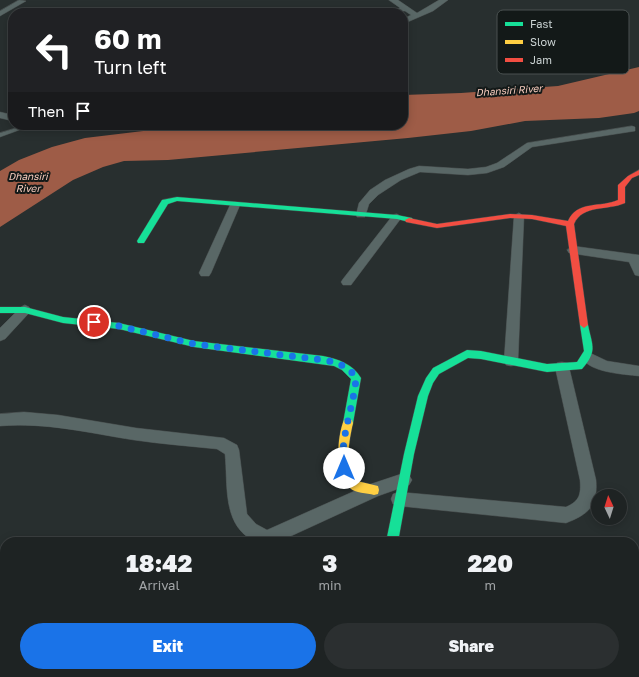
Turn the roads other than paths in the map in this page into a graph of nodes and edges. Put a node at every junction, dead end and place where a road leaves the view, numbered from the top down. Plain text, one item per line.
1 (393, 0) edge
2 (444, 0) edge
3 (22, 1) edge
4 (10, 8) edge
5 (404, 8) edge
6 (408, 11) edge
7 (417, 16) junction
8 (408, 20) edge
9 (632, 129) dead end
10 (16, 130) edge
11 (0, 135) edge
12 (639, 172) edge
13 (235, 205) junction
14 (361, 214) junction
15 (519, 216) junction
16 (397, 217) junction
17 (570, 224) junction
18 (140, 241) dead end
19 (573, 250) junction
20 (637, 259) edge
21 (639, 272) edge
22 (205, 273) dead end
23 (347, 282) dead end
24 (0, 310) edge
25 (25, 310) junction
26 (0, 336) edge
27 (588, 356) junction
28 (511, 361) junction
29 (562, 367) junction
30 (639, 370) edge
31 (0, 420) edge
32 (404, 480) junction
33 (374, 490) junction
34 (399, 498) junction
35 (259, 537) edge
36 (270, 537) edge
37 (393, 537) edge

1 - 5 street
2 - 7 street
3 - 4 street
6 - 7 street
7 - 8 street
9 - 14 street
10 - 11 lane
12 - 17 street
13 - 14 street
13 - 18 street
13 - 22 street
14 - 16 street
15 - 16 street
15 - 17 street
15 - 28 street
16 - 23 street
17 - 19 street
19 - 20 street
19 - 27 street
20 - 21 street
24 - 25 street
25 - 26 street
25 - 33 street
27 - 29 street
27 - 30 street
28 - 29 street
28 - 32 street
29 - 34 street
31 - 35 street
32 - 33 street
32 - 34 street
33 - 36 street
34 - 37 street

